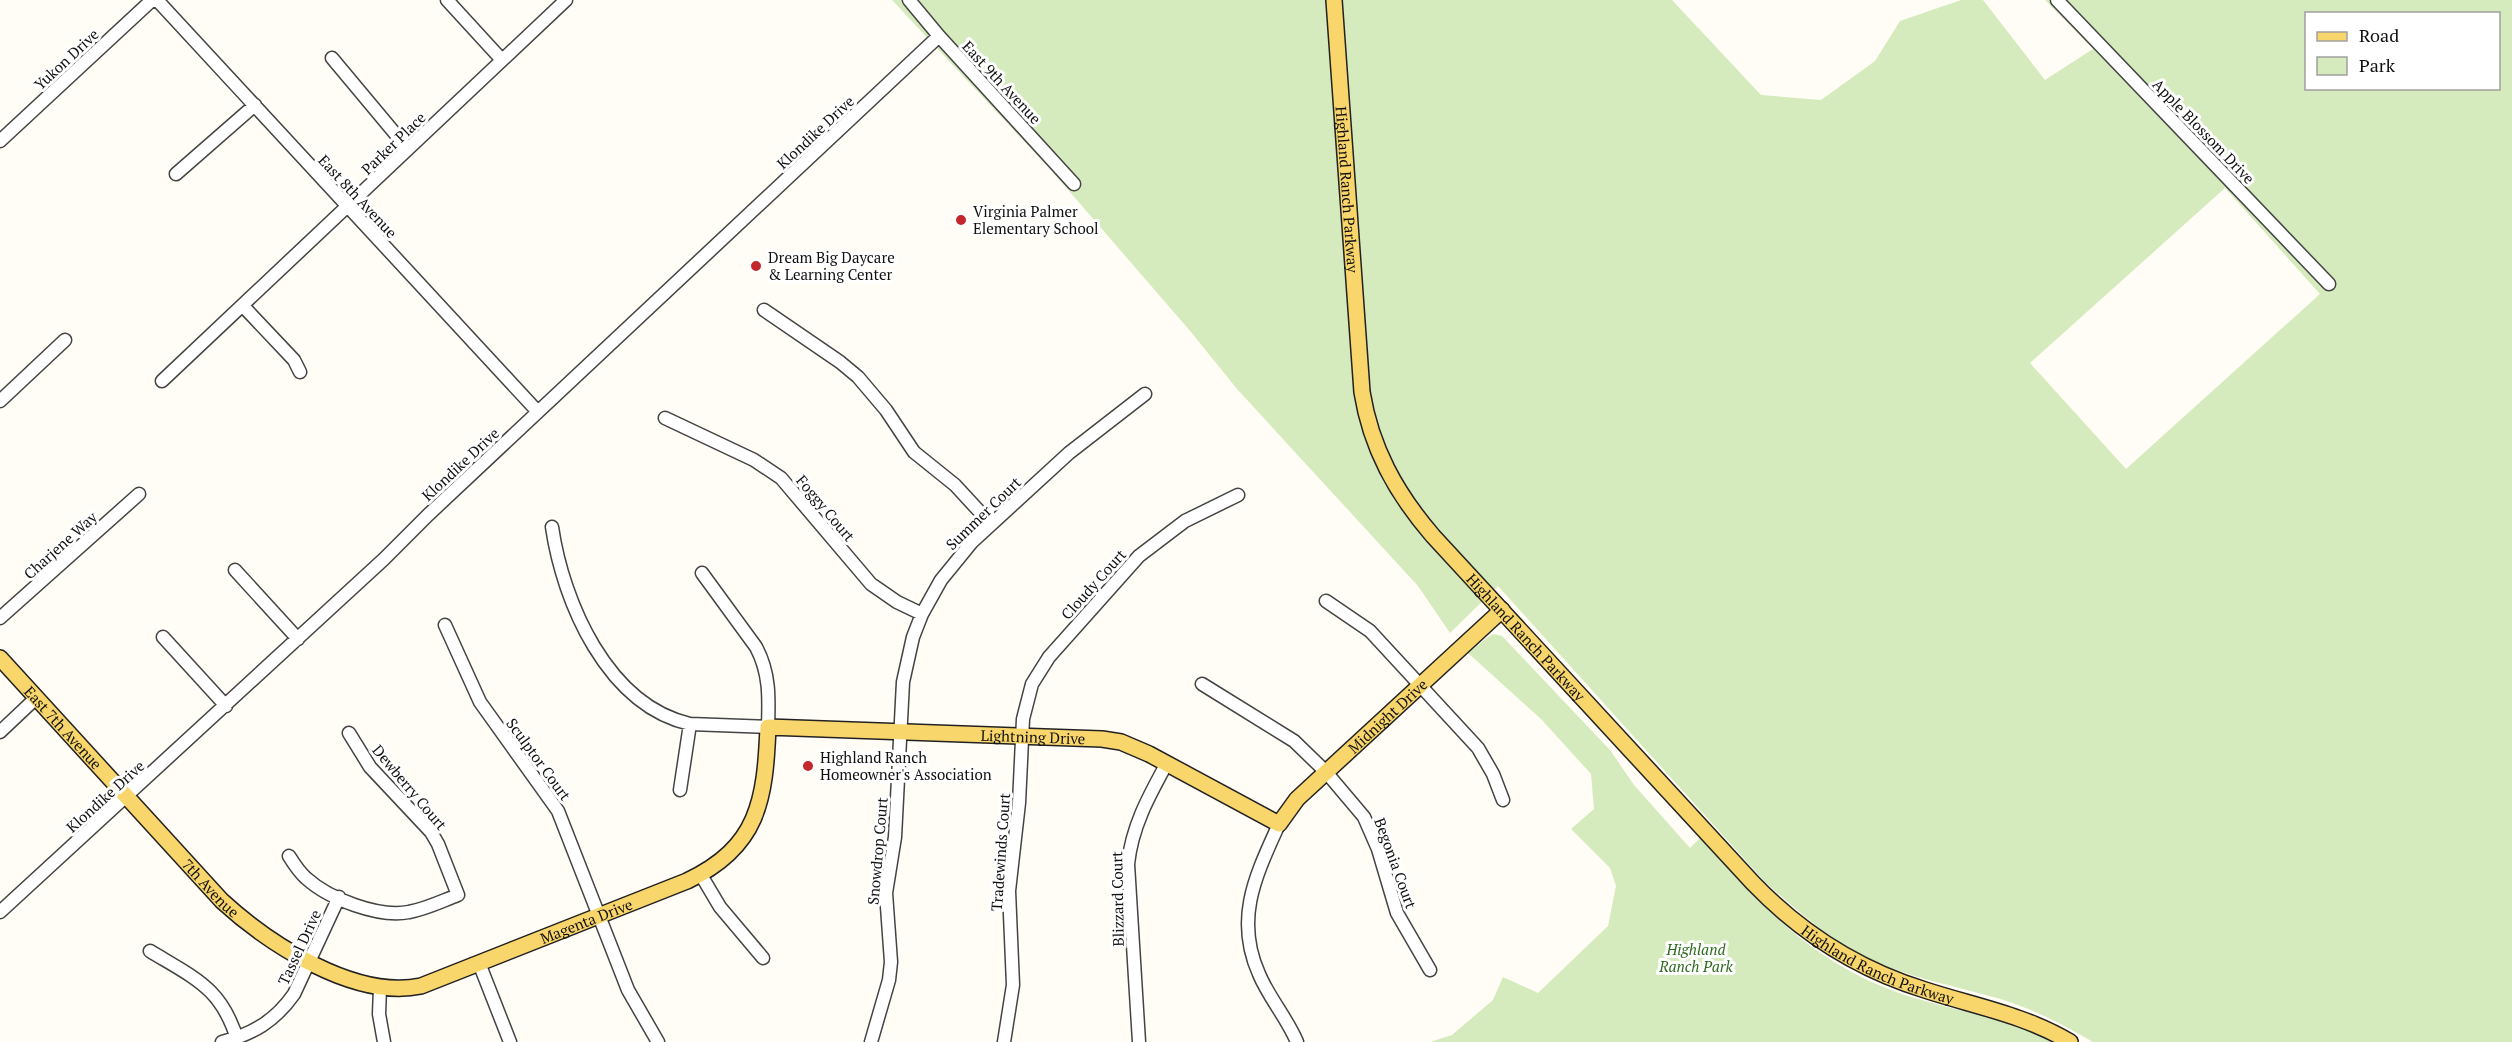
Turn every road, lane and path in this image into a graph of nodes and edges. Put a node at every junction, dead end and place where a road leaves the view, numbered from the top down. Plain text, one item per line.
1 (152, 0) edge
2 (157, 0) edge
3 (447, 0) edge
4 (566, 0) edge
5 (909, 0) edge
6 (1334, 0) edge
7 (2057, 0) edge
8 (939, 36) junction
9 (332, 58) dead end
10 (502, 60) junction
11 (255, 105) junction
12 (0, 141) edge
13 (408, 148) junction
14 (176, 174) dead end
15 (1074, 184) dead end
16 (348, 207) junction
17 (2329, 284) dead end
18 (243, 306) junction
19 (764, 310) dead end
20 (65, 340) dead end
21 (300, 372) dead end
22 (162, 381) dead end
23 (1145, 394) dead end
24 (0, 401) edge
25 (538, 412) junction
26 (665, 418) dead end
27 (139, 494) dead end
28 (1238, 495) dead end
29 (991, 524) junction
30 (552, 527) dead end
31 (235, 570) dead end
32 (702, 573) dead end
33 (1326, 601) dead end
34 (1502, 610) junction
35 (922, 614) junction
36 (0, 618) edge
37 (445, 625) dead end
38 (163, 637) dead end
39 (298, 639) junction
40 (0, 658) edge
41 (1202, 684) dead end
42 (1420, 685) junction
43 (36, 698) junction
44 (226, 706) junction
45 (690, 724) junction
46 (768, 727) junction
47 (0, 732) edge
48 (899, 732) junction
49 (349, 733) dead end
50 (1022, 736) junction
51 (1167, 763) junction
52 (1326, 771) junction
53 (680, 790) dead end
54 (127, 797) junction
55 (1503, 800) dead end
56 (1279, 824) junction
57 (289, 856) dead end
58 (701, 874) junction
59 (339, 897) junction
60 (0, 912) edge
61 (599, 916) junction
62 (150, 951) dead end
63 (763, 958) dead end
64 (309, 962) junction
65 (479, 963) junction
66 (1430, 970) dead end
67 (380, 988) junction
68 (237, 1040) edge
69 (222, 1042) edge
70 (384, 1042) edge
71 (510, 1042) edge
72 (658, 1042) edge
73 (871, 1042) edge
74 (1005, 1042) edge
75 (1138, 1042) edge
76 (1297, 1042) edge
77 (2070, 1042) edge

1 - 12 street, Yukon Drive
2 - 11 street, East 8th Avenue
3 - 10 street
4 - 10 street, Parker Place
5 - 8 street, East 9th Avenue
6 - 34 main road, Highland Ranch Parkway
7 - 17 street, Apple Blossom Drive
8 - 15 street, East 9th Avenue
8 - 25 street, Klondike Drive
9 - 13 street
10 - 13 street, Parker Place
11 - 14 street
11 - 16 street, East 8th Avenue
13 - 16 street, Parker Place
16 - 18 street, Parker Place
16 - 25 street, East 8th Avenue
18 - 21 street
18 - 22 street, Parker Place
19 - 29 street
20 - 24 street
23 - 29 street, Summer Court
25 - 39 street, Klondike Drive
26 - 35 street, Foggy Court
27 - 36 street, Charjene Way
28 - 50 street, Cloudy Court
29 - 35 street, Summer Court
30 - 45 street
31 - 39 street
32 - 46 street
33 - 42 street
34 - 42 main road, Midnight Drive
34 - 77 main road, Highland Ranch Parkway
35 - 48 street, Summer Court
37 - 61 street, Sculptor Court
38 - 44 street
39 - 44 street, Klondike Drive
40 - 43 main road, East 7th Avenue
41 - 52 street, Begonia Court
42 - 52 main road, Midnight Drive
42 - 55 street
43 - 47 street
43 - 54 main road, East 7th Avenue
44 - 54 street, Klondike Drive
45 - 46 street
45 - 53 street
46 - 48 main road, Lightning Drive
46 - 58 main road, Magenta Drive
48 - 50 main road, Lightning Drive
48 - 73 street, Snowdrop Court
49 - 59 street, Dewberry Court
50 - 51 main road, Lightning Drive
50 - 74 street, Tradewinds Court
51 - 56 main road, Lightning Drive
51 - 75 street, Blizzard Court
52 - 56 main road, Midnight Drive
52 - 66 street, Begonia Court
54 - 60 street, Klondike Drive
54 - 64 main road, 7th Avenue
56 - 76 street
57 - 59 street
58 - 61 main road, Magenta Drive
58 - 63 street
59 - 64 street, Tassel Drive
61 - 65 main road, Magenta Drive
61 - 72 street, Sculptor Court
62 - 68 street
64 - 67 main road, Magenta Drive
64 - 68 street, Tassel Drive
65 - 67 main road, Magenta Drive
65 - 71 street
67 - 70 street
68 - 69 street, Tassel Drive

